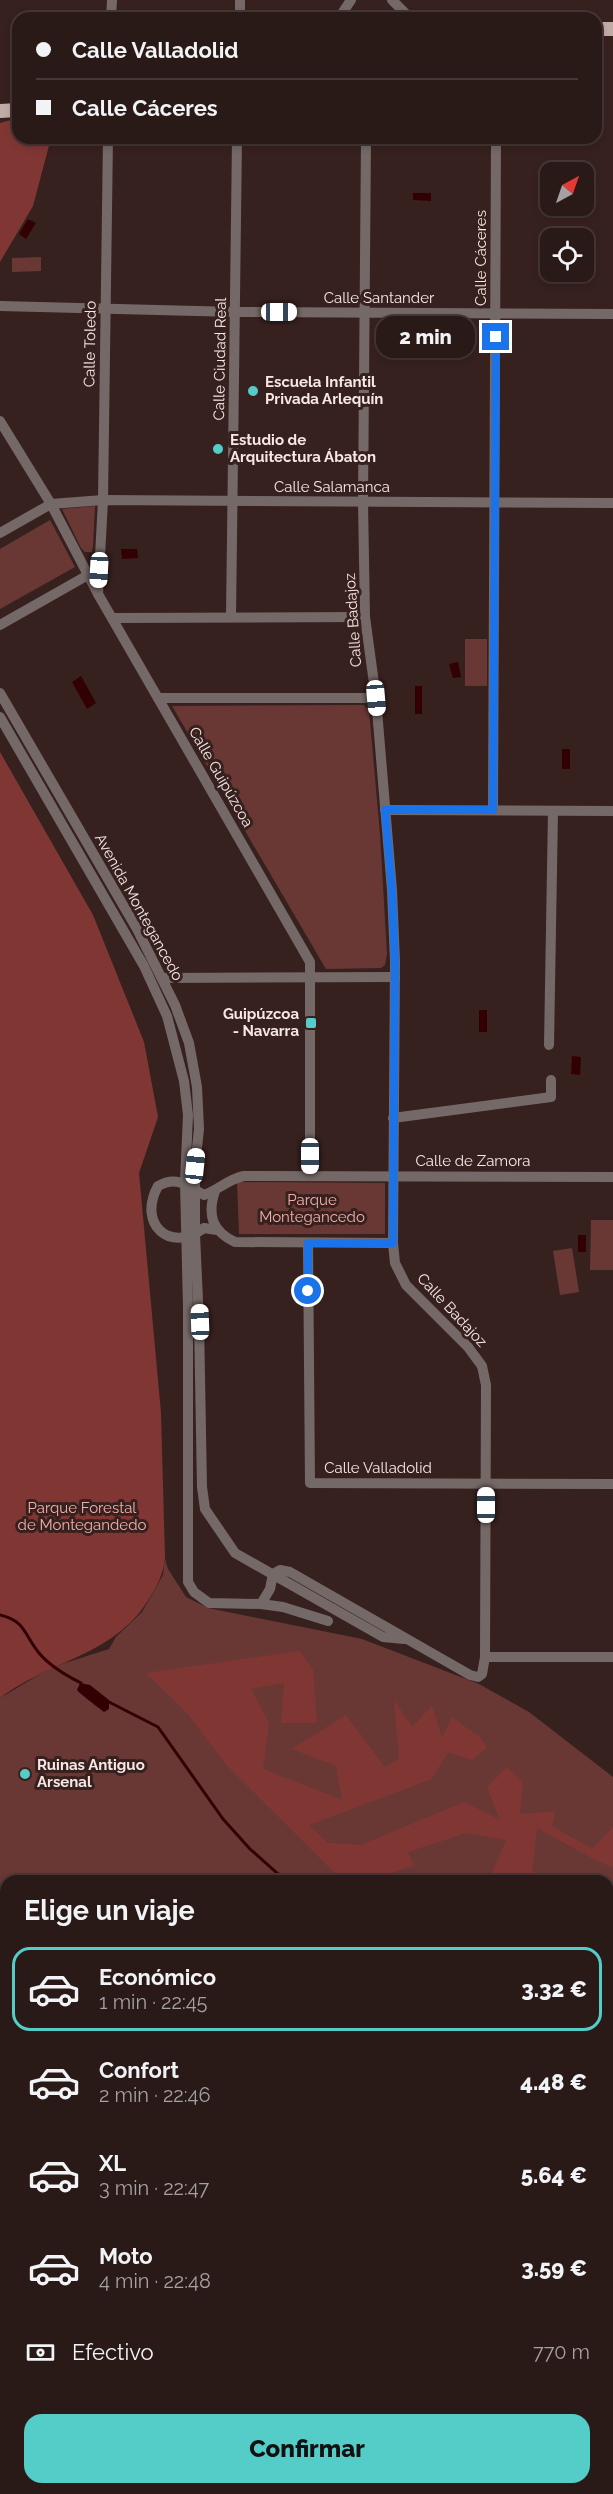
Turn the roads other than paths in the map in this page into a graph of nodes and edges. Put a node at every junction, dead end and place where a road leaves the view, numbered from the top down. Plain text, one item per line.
1 (392, 0) edge
2 (404, 12) edge
3 (108, 144) edge
4 (237, 144) edge
5 (366, 144) edge
6 (496, 144) edge
7 (0, 306) edge
8 (106, 310) junction
9 (236, 312) junction
10 (366, 313) junction
11 (496, 313) junction
12 (613, 314) edge
13 (0, 421) edge
14 (103, 500) junction
15 (233, 501) junction
16 (363, 502) junction
17 (493, 503) junction
18 (613, 503) edge
19 (51, 504) junction
20 (0, 533) edge
21 (100, 551) junction
22 (78, 557) junction
23 (88, 575) junction
24 (98, 594) junction
25 (231, 617) junction
26 (365, 617) junction
27 (112, 618) junction
28 (0, 625) edge
29 (0, 693) edge
30 (158, 698) junction
31 (376, 698) junction
32 (0, 717) edge
33 (385, 810) junction
34 (493, 810) junction
35 (553, 811) junction
36 (613, 811) edge
37 (395, 977) junction
38 (162, 978) junction
39 (310, 978) junction
40 (549, 1045) dead end
41 (551, 1080) dead end
42 (393, 1118) junction
43 (310, 1176) junction
44 (394, 1176) junction
45 (613, 1177) edge
46 (185, 1182) junction
47 (195, 1190) junction
48 (215, 1191) junction
49 (217, 1230) junction
50 (190, 1236) junction
51 (308, 1243) junction
52 (393, 1243) junction
53 (486, 1483) junction
54 (613, 1484) edge
55 (187, 1518) junction
56 (211, 1520) junction
57 (273, 1574) junction
58 (261, 1604) junction
59 (328, 1621) dead end
60 (485, 1657) junction
61 (613, 1657) edge
62 (480, 1676) joint

1 - 2 street
3 - 8 street, Calle Toledo
4 - 9 street, Calle Ciudad Real
5 - 10 street, Calle Badajoz
6 - 11 street, Calle Cáceres
7 - 8 street, Calle Santander
8 - 9 street, Calle Santander
8 - 14 street, Calle Toledo
9 - 10 street, Calle Santander
9 - 15 street, Calle Ciudad Real
10 - 11 street, Calle Santander
10 - 16 street, Calle Badajoz
11 - 12 street, Calle Santander
11 - 17 street, Calle Cáceres
13 - 19 street, Calle Guipúzcoa
14 - 15 street, Calle Salamanca
14 - 19 street, Calle Salamanca
14 - 21 street, Calle Toledo
15 - 16 street, Calle Salamanca
15 - 25 street, Calle Ciudad Real
16 - 17 street, Calle Salamanca
16 - 26 street, Calle Badajoz
17 - 18 street, Calle Salamanca
17 - 34 street, Calle Cáceres
19 - 20 street
19 - 22 street, Calle Guipúzcoa
21 - 22 street
21 - 24 street, Calle Toledo
22 - 23 street, Calle Guipúzcoa
23 - 24 street, Calle Guipúzcoa
23 - 28 street
24 - 27 street, Calle Guipúzcoa
25 - 26 street
25 - 27 street
26 - 31 street, Calle Badajoz
27 - 30 street, Calle Guipúzcoa
29 - 38 street, Avenida Montegancedo
30 - 31 street
30 - 39 street, Calle Guipúzcoa
31 - 33 street, Calle Badajoz
32 - 46 street, Avenida Montegancedo
33 - 34 street
33 - 37 street, Calle Badajoz
34 - 35 street
35 - 36 street
35 - 40 street
37 - 39 street
37 - 42 street, Calle Badajoz
38 - 39 street
38 - 47 street, Avenida Montegancedo
39 - 43 street, Calle Guipúzcoa
41 - 42 street
42 - 44 street, Calle Badajoz
43 - 44 street, Calle de Zamora
43 - 48 street, Calle de Zamora
44 - 45 street, Calle de Zamora
44 - 52 street, Calle Badajoz
46 - 47 street
46 - 50 street, Avenida Montegancedo
46 - 50 street
47 - 48 street
47 - 50 street, Avenida Montegancedo
48 - 49 street
49 - 50 street
49 - 51 street
50 - 55 street, Avenida Montegancedo
50 - 56 street, Avenida Montegancedo
51 - 52 street
51 - 53 street, Calle Valladolid
52 - 53 street, Calle Badajoz
53 - 54 street, Calle Valladolid
53 - 60 street, Calle Badajoz
55 - 56 street
55 - 58 street, Avenida Montegancedo
56 - 57 street, Avenida Montegancedo
57 - 58 street
57 - 62 street, Avenida Montegancedo
58 - 59 street, Avenida Montegancedo
60 - 61 street
60 - 62 street, Calle Badajoz

